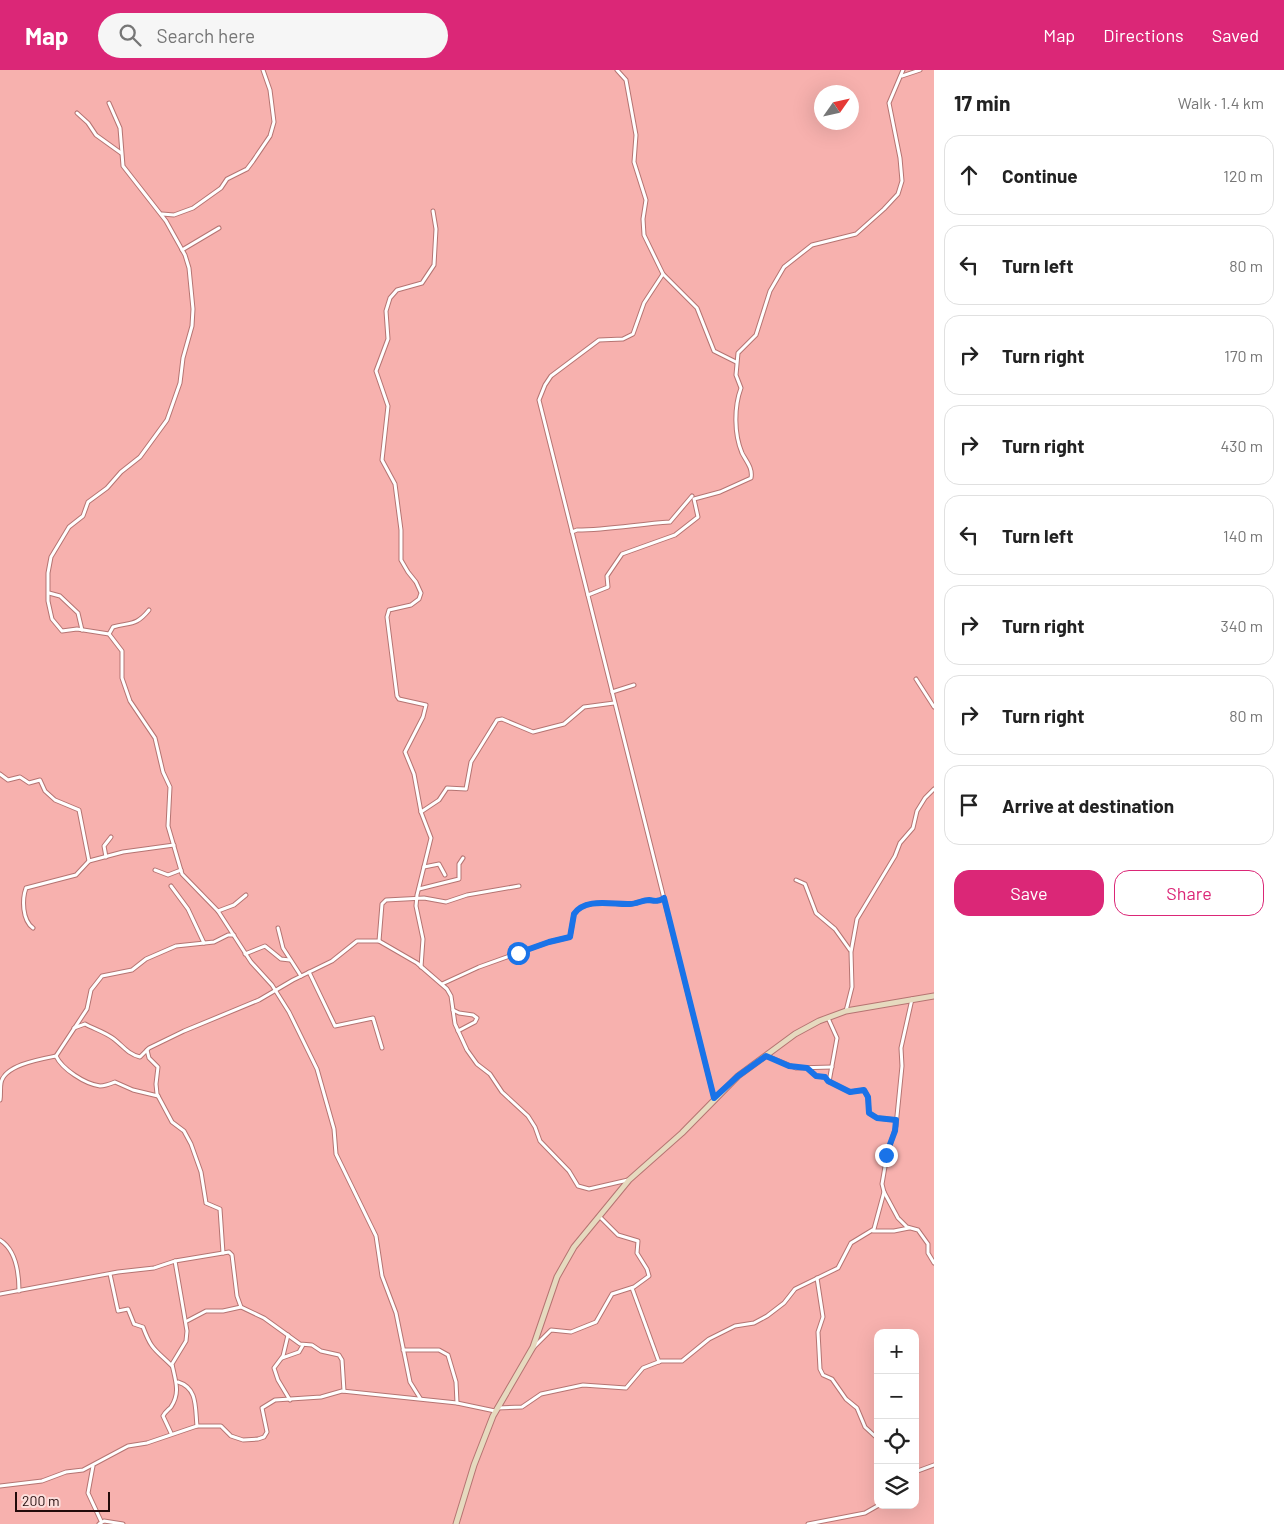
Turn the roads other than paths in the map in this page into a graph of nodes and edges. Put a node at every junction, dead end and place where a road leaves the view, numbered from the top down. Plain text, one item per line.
1 (263, 70) edge
2 (617, 70) edge
3 (904, 70) edge
4 (920, 70) edge
5 (902, 76) junction
6 (109, 103) dead end
7 (77, 113) dead end
8 (121, 154) junction
9 (433, 211) dead end
10 (161, 214) junction
11 (218, 228) dead end
12 (182, 250) junction
13 (663, 274) junction
14 (736, 362) junction
15 (692, 496) dead end
16 (572, 532) junction
17 (48, 593) junction
18 (588, 595) junction
19 (150, 610) dead end
20 (82, 630) junction
21 (109, 634) junction
22 (916, 679) dead end
23 (634, 685) dead end
24 (612, 692) junction
25 (614, 703) junction
26 (934, 707) edge
27 (0, 774) edge
28 (934, 790) edge
29 (421, 812) junction
30 (111, 837) dead end
31 (174, 846) junction
32 (106, 857) junction
33 (463, 858) dead end
34 (89, 861) junction
35 (424, 867) junction
36 (155, 870) dead end
37 (181, 870) junction
38 (445, 875) dead end
39 (796, 880) dead end
40 (171, 886) dead end
41 (519, 886) dead end
42 (418, 889) junction
43 (246, 895) dead end
44 (417, 898) junction
45 (664, 898) junction
46 (218, 911) junction
47 (33, 928) dead end
48 (278, 928) dead end
49 (234, 935) junction
50 (379, 941) junction
51 (204, 943) junction
52 (850, 952) junction
53 (245, 954) junction
54 (290, 960) junction
55 (420, 967) junction
56 (309, 972) junction
57 (301, 976) junction
58 (442, 984) junction
59 (276, 991) junction
60 (934, 996) edge
61 (912, 999) junction
62 (453, 1010) junction
63 (849, 1011) junction
64 (828, 1018) junction
65 (74, 1028) junction
66 (458, 1031) junction
67 (382, 1048) dead end
68 (147, 1050) junction
69 (56, 1056) junction
70 (766, 1056) junction
71 (832, 1067) junction
72 (807, 1068) junction
73 (829, 1082) junction
74 (158, 1096) junction
75 (714, 1098) junction
76 (0, 1100) edge
77 (896, 1120) junction
78 (629, 1180) junction
79 (884, 1192) junction
80 (599, 1216) junction
81 (909, 1228) junction
82 (872, 1231) junction
83 (0, 1240) edge
84 (224, 1253) junction
85 (175, 1261) junction
86 (934, 1263) edge
87 (110, 1274) junction
88 (817, 1278) junction
89 (632, 1288) junction
90 (19, 1290) junction
91 (0, 1294) edge
92 (241, 1307) junction
93 (187, 1321) junction
94 (288, 1335) junction
95 (303, 1345) junction
96 (533, 1347) junction
97 (403, 1350) junction
98 (281, 1358) junction
99 (659, 1362) junction
100 (172, 1366) junction
101 (178, 1382) junction
102 (344, 1391) junction
103 (420, 1398) junction
104 (290, 1400) junction
105 (456, 1403) junction
106 (496, 1410) junction
107 (197, 1426) junction
108 (171, 1434) junction
109 (874, 1435) edge
110 (934, 1465) edge
111 (93, 1466) junction
112 (919, 1471) edge
113 (0, 1486) edge
114 (874, 1508) edge
115 (100, 1523) edge
116 (123, 1524) edge
117 (456, 1524) edge
118 (808, 1524) edge

1 - 10 street
2 - 13 street
3 - 5 street
4 - 5 street
5 - 14 street
6 - 8 street
7 - 8 street
8 - 10 street
9 - 29 street
10 - 12 street
11 - 12 street
12 - 17 street
13 - 14 street
13 - 16 street
14 - 18 street
15 - 16 street
16 - 18 street
17 - 20 street
17 - 20 street
18 - 24 street
19 - 21 street
20 - 21 street
21 - 31 street
22 - 26 street
23 - 24 street
24 - 25 street
25 - 29 street
25 - 45 street
27 - 34 street
28 - 52 street
29 - 35 street
30 - 32 street
31 - 32 street
31 - 37 street
32 - 34 street
33 - 42 street
34 - 47 street
35 - 38 street
35 - 42 street
36 - 37 street
37 - 46 street
39 - 52 street
40 - 51 street
41 - 44 street
42 - 44 street
43 - 46 street
44 - 50 street
44 - 55 street
45 - 58 street
45 - 75 street
46 - 49 street
48 - 54 street
49 - 51 street
49 - 53 street
50 - 55 street
50 - 56 street
51 - 65 street
52 - 63 street
53 - 54 street
53 - 59 street
54 - 57 street
55 - 58 street
56 - 57 street
56 - 67 street
57 - 59 street
58 - 62 street
59 - 68 street
59 - 97 street
60 - 61 street
61 - 63 street
61 - 77 street
62 - 66 street
62 - 66 street
63 - 64 street
64 - 70 street
64 - 71 street
65 - 68 street
65 - 69 street
66 - 78 street
68 - 74 street
69 - 74 street
69 - 76 street
70 - 72 street
70 - 75 street
71 - 72 street
71 - 73 street
72 - 73 street
73 - 77 street
74 - 84 street
75 - 78 street
77 - 79 street
78 - 80 street
79 - 81 street
79 - 82 street
80 - 89 street
80 - 96 street
81 - 82 street
81 - 86 street
82 - 88 street
83 - 90 street
84 - 85 street
84 - 92 street
85 - 87 street
85 - 93 street
87 - 90 street
87 - 100 street
88 - 99 street
88 - 109 street
89 - 96 street
89 - 99 street
90 - 91 street
92 - 93 street
92 - 94 street
93 - 100 street
94 - 95 street
94 - 98 street
95 - 98 street
95 - 102 street
96 - 106 street
97 - 103 street
97 - 105 street
98 - 104 street
99 - 106 street
100 - 101 street
101 - 107 street
101 - 108 street
102 - 103 street
102 - 104 street
103 - 105 street
104 - 107 street
105 - 106 street
106 - 117 street
107 - 108 street
108 - 111 street
110 - 112 street
111 - 113 street
111 - 115 street
114 - 118 street
115 - 116 street

